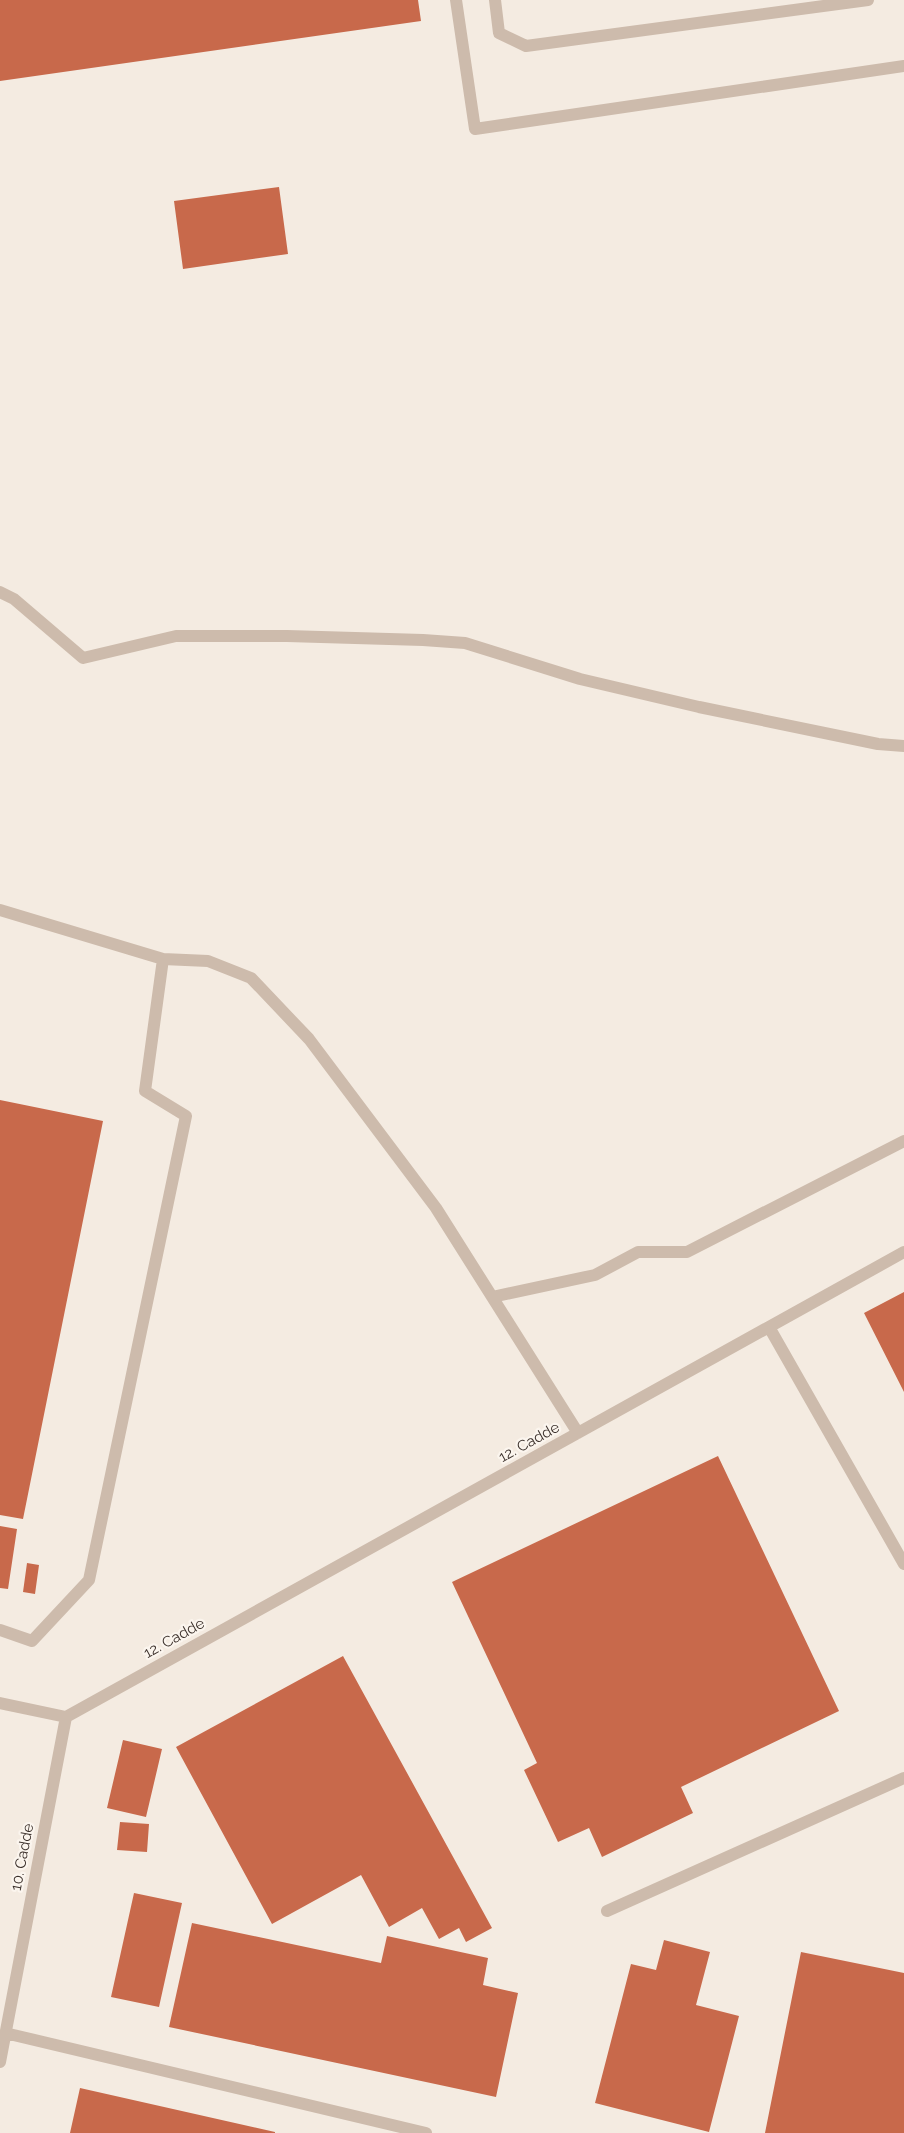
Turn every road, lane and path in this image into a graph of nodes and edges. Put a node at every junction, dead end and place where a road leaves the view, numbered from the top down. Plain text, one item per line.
1 (456, 0) edge
2 (495, 0) edge
3 (868, 0) edge
4 (904, 66) edge
5 (0, 592) edge
6 (904, 746) edge
7 (0, 910) edge
8 (162, 959) junction
9 (904, 1141) edge
10 (904, 1252) edge
11 (492, 1297) junction
12 (770, 1327) junction
13 (578, 1433) junction
14 (904, 1564) edge
15 (0, 1630) edge
16 (0, 1702) edge
17 (66, 1717) junction
18 (904, 1778) edge
19 (607, 1911) dead end
20 (6, 2033) junction
21 (0, 2062) edge
22 (426, 2133) edge

1 - 4 lane
2 - 3 lane
5 - 6 lane
7 - 8 lane
8 - 11 lane
8 - 15 lane
9 - 11 lane
10 - 12 lane, 12. Cadde
11 - 13 lane
12 - 13 lane, 12. Cadde
12 - 14 lane
13 - 17 lane, 12. Cadde
16 - 17 lane
17 - 20 lane, 10. Cadde
18 - 19 lane
20 - 21 lane, 10. Cadde
20 - 22 lane

